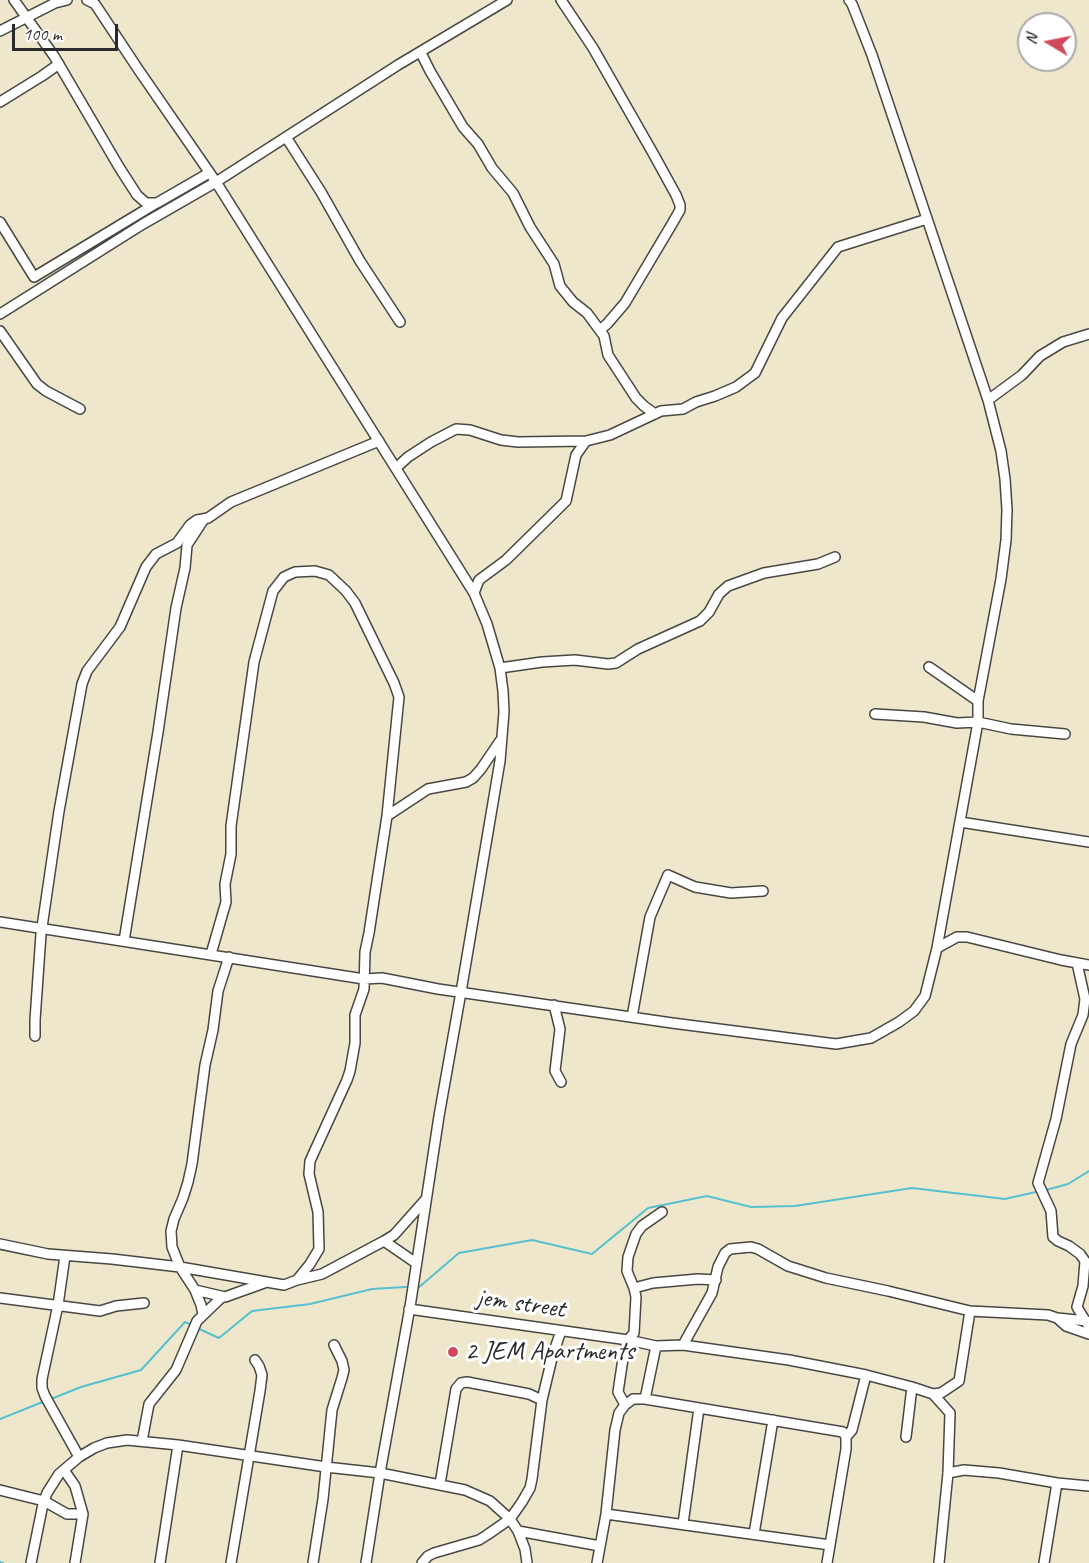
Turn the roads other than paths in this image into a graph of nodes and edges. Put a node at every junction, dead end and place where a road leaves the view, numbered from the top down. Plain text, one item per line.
1 (14, 0) edge
2 (67, 0) edge
3 (87, 0) edge
4 (561, 0) edge
5 (849, 0) edge
6 (503, 1) edge
7 (26, 18) junction
8 (0, 31) edge
9 (420, 52) junction
10 (59, 64) junction
11 (0, 102) edge
12 (286, 137) junction
13 (209, 173) junction
14 (216, 182) junction
15 (157, 203) junction
16 (927, 219) junction
17 (0, 222) edge
18 (0, 314) edge
19 (400, 322) dead end
20 (600, 330) junction
21 (0, 331) edge
22 (1089, 334) edge
23 (988, 400) junction
24 (80, 409) dead end
25 (656, 414) junction
26 (379, 441) junction
27 (586, 441) junction
28 (396, 468) junction
29 (204, 519) junction
30 (836, 557) dead end
31 (474, 593) junction
32 (500, 668) junction
33 (929, 668) dead end
34 (978, 701) junction
35 (875, 714) dead end
36 (978, 722) junction
37 (1065, 734) dead end
38 (502, 738) junction
39 (387, 816) junction
40 (960, 822) junction
41 (1089, 842) edge
42 (763, 891) dead end
43 (0, 922) edge
44 (42, 928) junction
45 (124, 940) junction
46 (938, 948) junction
47 (211, 954) junction
48 (229, 957) junction
49 (1077, 963) junction
50 (1089, 965) edge
51 (364, 979) junction
52 (461, 992) junction
53 (554, 1005) junction
54 (632, 1017) junction
55 (35, 1036) dead end
56 (561, 1082) dead end
57 (427, 1198) junction
58 (662, 1212) dead end
59 (384, 1241) junction
60 (0, 1244) edge
61 (65, 1256) junction
62 (416, 1263) junction
63 (180, 1267) junction
64 (297, 1280) junction
65 (716, 1280) junction
66 (265, 1283) junction
67 (634, 1288) junction
68 (195, 1290) junction
69 (222, 1297) junction
70 (0, 1298) edge
71 (144, 1303) dead end
72 (58, 1305) junction
73 (409, 1309) junction
74 (970, 1311) junction
75 (203, 1314) junction
76 (1058, 1318) junction
77 (1088, 1324) edge
78 (561, 1331) junction
79 (1089, 1334) edge
80 (628, 1340) junction
81 (334, 1345) dead end
82 (683, 1345) junction
83 (656, 1346) junction
84 (255, 1360) dead end
85 (866, 1375) junction
86 (912, 1386) junction
87 (933, 1394) junction
88 (645, 1399) junction
89 (542, 1400) junction
90 (624, 1405) junction
91 (699, 1408) junction
92 (773, 1420) junction
93 (846, 1437) junction
94 (906, 1437) dead end
95 (142, 1441) junction
96 (178, 1445) junction
97 (249, 1455) junction
98 (79, 1456) junction
99 (326, 1467) junction
100 (64, 1470) junction
101 (380, 1473) junction
102 (948, 1473) junction
103 (1057, 1483) junction
104 (440, 1484) junction
105 (1089, 1486) edge
106 (0, 1490) edge
107 (44, 1502) junction
108 (83, 1514) junction
109 (606, 1514) junction
110 (510, 1519) junction
111 (683, 1524) junction
112 (518, 1531) junction
113 (754, 1534) junction
114 (830, 1545) junction
115 (600, 1546) junction
116 (31, 1563) edge
117 (75, 1563) edge
118 (160, 1563) edge
119 (231, 1563) edge
120 (313, 1563) edge
121 (366, 1563) edge
122 (423, 1563) edge
123 (527, 1563) edge
124 (597, 1563) edge
125 (827, 1563) edge
126 (939, 1563) edge
127 (1044, 1563) edge

1 - 7 street
2 - 7 street
3 - 13 street
4 - 20 street
5 - 16 street
6 - 9 street
7 - 8 street
7 - 10 street
9 - 12 street
9 - 20 street
10 - 11 street
10 - 15 street
12 - 14 street
12 - 19 street
13 - 14 street
13 - 15 street
14 - 18 street
14 - 26 street
15 - 17 street
16 - 23 street
16 - 25 street
20 - 25 street
21 - 24 street
22 - 23 street
23 - 34 street
25 - 27 street
26 - 28 street
26 - 29 street
27 - 28 street
27 - 31 street
28 - 31 street
29 - 44 street
29 - 45 street
30 - 32 street
31 - 32 street
32 - 38 street
33 - 34 street
34 - 36 street
35 - 36 street
36 - 37 street
36 - 40 street
38 - 39 street
38 - 52 street
39 - 47 street
39 - 51 street
40 - 41 street
40 - 46 street
42 - 54 street
43 - 44 street
44 - 45 street
44 - 55 street
45 - 47 street
46 - 49 street
46 - 54 street
47 - 48 street
48 - 51 street
48 - 63 street
49 - 50 street
49 - 77 street
51 - 52 street
51 - 64 street
52 - 53 street
52 - 57 street
53 - 54 street
53 - 56 street
57 - 59 street
57 - 62 street
58 - 67 street
59 - 62 street
59 - 64 street
60 - 61 street
61 - 63 street
61 - 72 street
62 - 73 street
63 - 66 street
63 - 68 street
64 - 66 street
65 - 67 street
65 - 74 street
65 - 82 street
66 - 69 street
67 - 80 street
68 - 69 street
68 - 75 street
69 - 75 street
70 - 72 street
71 - 72 street
72 - 98 street
73 - 78 street, jem street
73 - 101 street
74 - 76 street
74 - 87 street
75 - 95 street
76 - 77 street
76 - 79 street
78 - 80 street, jem street
78 - 89 street
80 - 83 street, jem street
80 - 90 street
81 - 99 street
82 - 83 street, jem street
82 - 85 street, jem street
83 - 88 street
84 - 97 street
85 - 86 street, jem street
85 - 93 street
86 - 87 street, jem street
86 - 94 street
87 - 102 street
88 - 90 street
88 - 91 street
89 - 104 street
89 - 110 street
90 - 109 street
91 - 92 street
91 - 111 street
92 - 93 street
92 - 113 street
93 - 114 street
95 - 96 street
95 - 98 street
96 - 97 street
96 - 118 street
97 - 99 street
97 - 119 street
98 - 100 street
99 - 101 street
99 - 120 street
100 - 107 street
100 - 108 street
101 - 104 street
101 - 121 street
102 - 103 street
102 - 126 street
103 - 105 street
103 - 127 street
104 - 110 street
106 - 107 street
107 - 108 street
107 - 116 street
108 - 117 street
109 - 111 street
109 - 115 street
110 - 112 street
110 - 122 street
111 - 113 street
112 - 115 street
112 - 123 street
113 - 114 street
114 - 125 street
115 - 124 street

